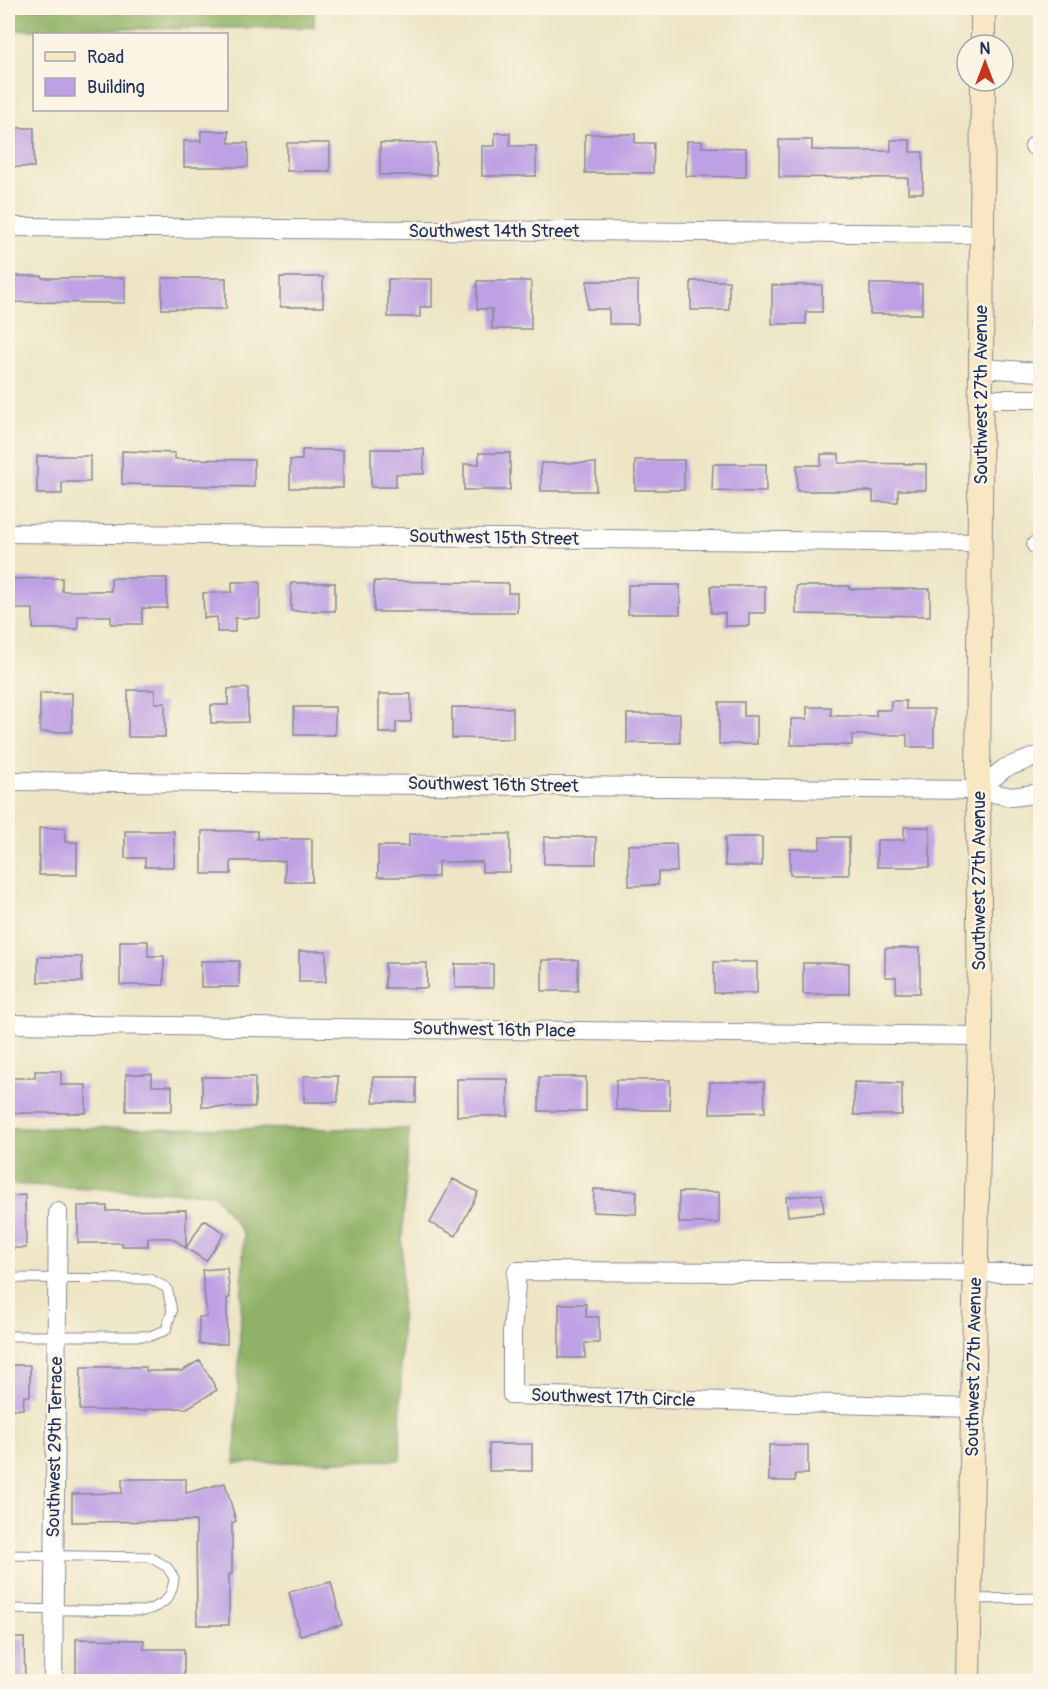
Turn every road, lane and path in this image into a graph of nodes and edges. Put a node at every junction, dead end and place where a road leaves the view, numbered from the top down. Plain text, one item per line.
1 (983, 8) edge
2 (983, 33) edge
3 (982, 93) edge
4 (8, 227) edge
5 (981, 234) junction
6 (981, 368) junction
7 (1041, 372) edge
8 (981, 399) junction
9 (1041, 399) edge
10 (8, 533) edge
11 (980, 543) junction
12 (1041, 755) edge
13 (8, 781) edge
14 (978, 790) junction
15 (1041, 793) edge
16 (8, 1024) edge
17 (980, 1035) junction
18 (58, 1212) dead end
19 (975, 1272) junction
20 (1041, 1273) edge
21 (8, 1278) edge
22 (58, 1278) junction
23 (8, 1336) edge
24 (57, 1337) junction
25 (973, 1408) junction
26 (8, 1555) edge
27 (54, 1555) junction
28 (1041, 1598) edge
29 (970, 1599) junction
30 (8, 1609) edge
31 (54, 1609) junction
32 (53, 1682) edge
33 (968, 1682) edge

1 - 2 main road
3 - 5 main road, Southwest 27th Avenue
4 - 5 street, Southwest 14th Street
5 - 6 main road, Southwest 27th Avenue
6 - 7 street
6 - 8 main road, Southwest 27th Avenue
8 - 9 street
8 - 11 main road, Southwest 27th Avenue
10 - 11 street, Southwest 15th Street
11 - 14 main road, Southwest 27th Avenue
12 - 14 street
13 - 14 street, Southwest 16th Street
14 - 15 street, Southwest 16th Street
14 - 17 main road, Southwest 27th Avenue
16 - 17 street, Southwest 16th Place
17 - 19 main road, Southwest 27th Avenue
18 - 22 street, Southwest 29th Terrace
19 - 20 street
19 - 25 main road, Southwest 27th Avenue
19 - 25 street, Southwest 17th Circle
21 - 22 lane
22 - 24 street, Southwest 29th Terrace
22 - 24 lane
23 - 24 lane
24 - 27 street, Southwest 29th Terrace
25 - 29 main road, Southwest 27th Avenue
26 - 27 lane
27 - 31 street, Southwest 29th Terrace
27 - 31 lane
28 - 29 lane
29 - 33 main road, Southwest 27th Avenue
30 - 31 lane
31 - 32 street, Southwest 29th Terrace

